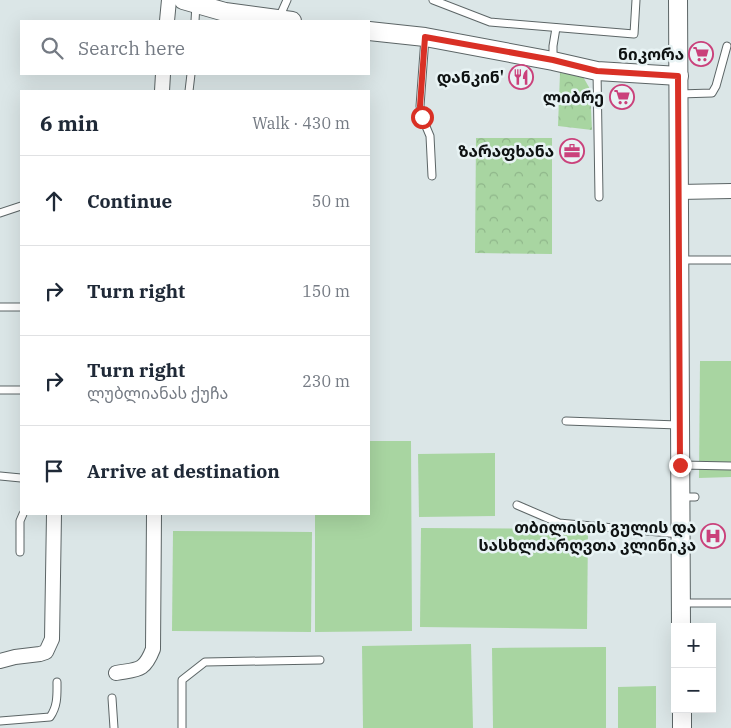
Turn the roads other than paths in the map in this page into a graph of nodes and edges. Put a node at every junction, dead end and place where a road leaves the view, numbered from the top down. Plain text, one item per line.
1 (169, 0) edge
2 (287, 0) edge
3 (433, 0) edge
4 (636, 0) edge
5 (678, 0) edge
6 (189, 2) edge
7 (167, 20) edge
8 (195, 20) edge
9 (285, 20) edge
10 (556, 28) junction
11 (370, 31) edge
12 (425, 37) junction
13 (726, 46) dead end
14 (553, 60) junction
15 (597, 71) junction
16 (162, 75) edge
17 (191, 75) edge
18 (678, 76) junction
19 (162, 90) edge
20 (189, 90) edge
21 (678, 94) junction
22 (432, 176) dead end
23 (679, 192) junction
24 (731, 192) edge
25 (599, 197) dead end
26 (20, 206) edge
27 (0, 213) edge
28 (679, 260) junction
29 (731, 260) edge
30 (0, 307) edge
31 (20, 307) edge
32 (0, 390) edge
33 (20, 390) edge
34 (566, 421) dead end
35 (680, 425) junction
36 (680, 465) junction
37 (731, 466) edge
38 (0, 476) edge
39 (20, 478) edge
40 (517, 505) dead end
41 (23, 515) edge
42 (54, 515) edge
43 (154, 515) edge
44 (681, 534) junction
45 (20, 552) dead end
46 (681, 603) junction
47 (731, 604) edge
48 (681, 623) edge
49 (320, 660) dead end
50 (0, 661) edge
51 (116, 673) dead end
52 (57, 682) dead end
53 (112, 698) dead end
54 (682, 713) edge
55 (0, 721) edge
56 (114, 728) edge
57 (182, 728) edge
58 (682, 728) edge

1 - 7 street
2 - 9 lane
3 - 10 lane
4 - 10 lane
5 - 18 street
6 - 8 lane
6 - 9 street
10 - 14 lane
11 - 12 street
12 - 14 street
12 - 22 lane
13 - 21 lane
14 - 15 street
15 - 18 street
15 - 25 lane
16 - 19 street
17 - 20 lane
18 - 21 street
21 - 23 street
23 - 24 street
23 - 28 street
26 - 27 lane
28 - 29 lane
28 - 35 street
30 - 31 lane
32 - 33 lane
34 - 35 lane
35 - 36 street
36 - 37 lane
36 - 44 street
38 - 39 lane
40 - 44 lane
41 - 45 lane
42 - 50 street
43 - 51 street
44 - 46 street
46 - 47 lane
46 - 48 street
49 - 57 lane
52 - 55 lane
53 - 56 lane
54 - 58 street

